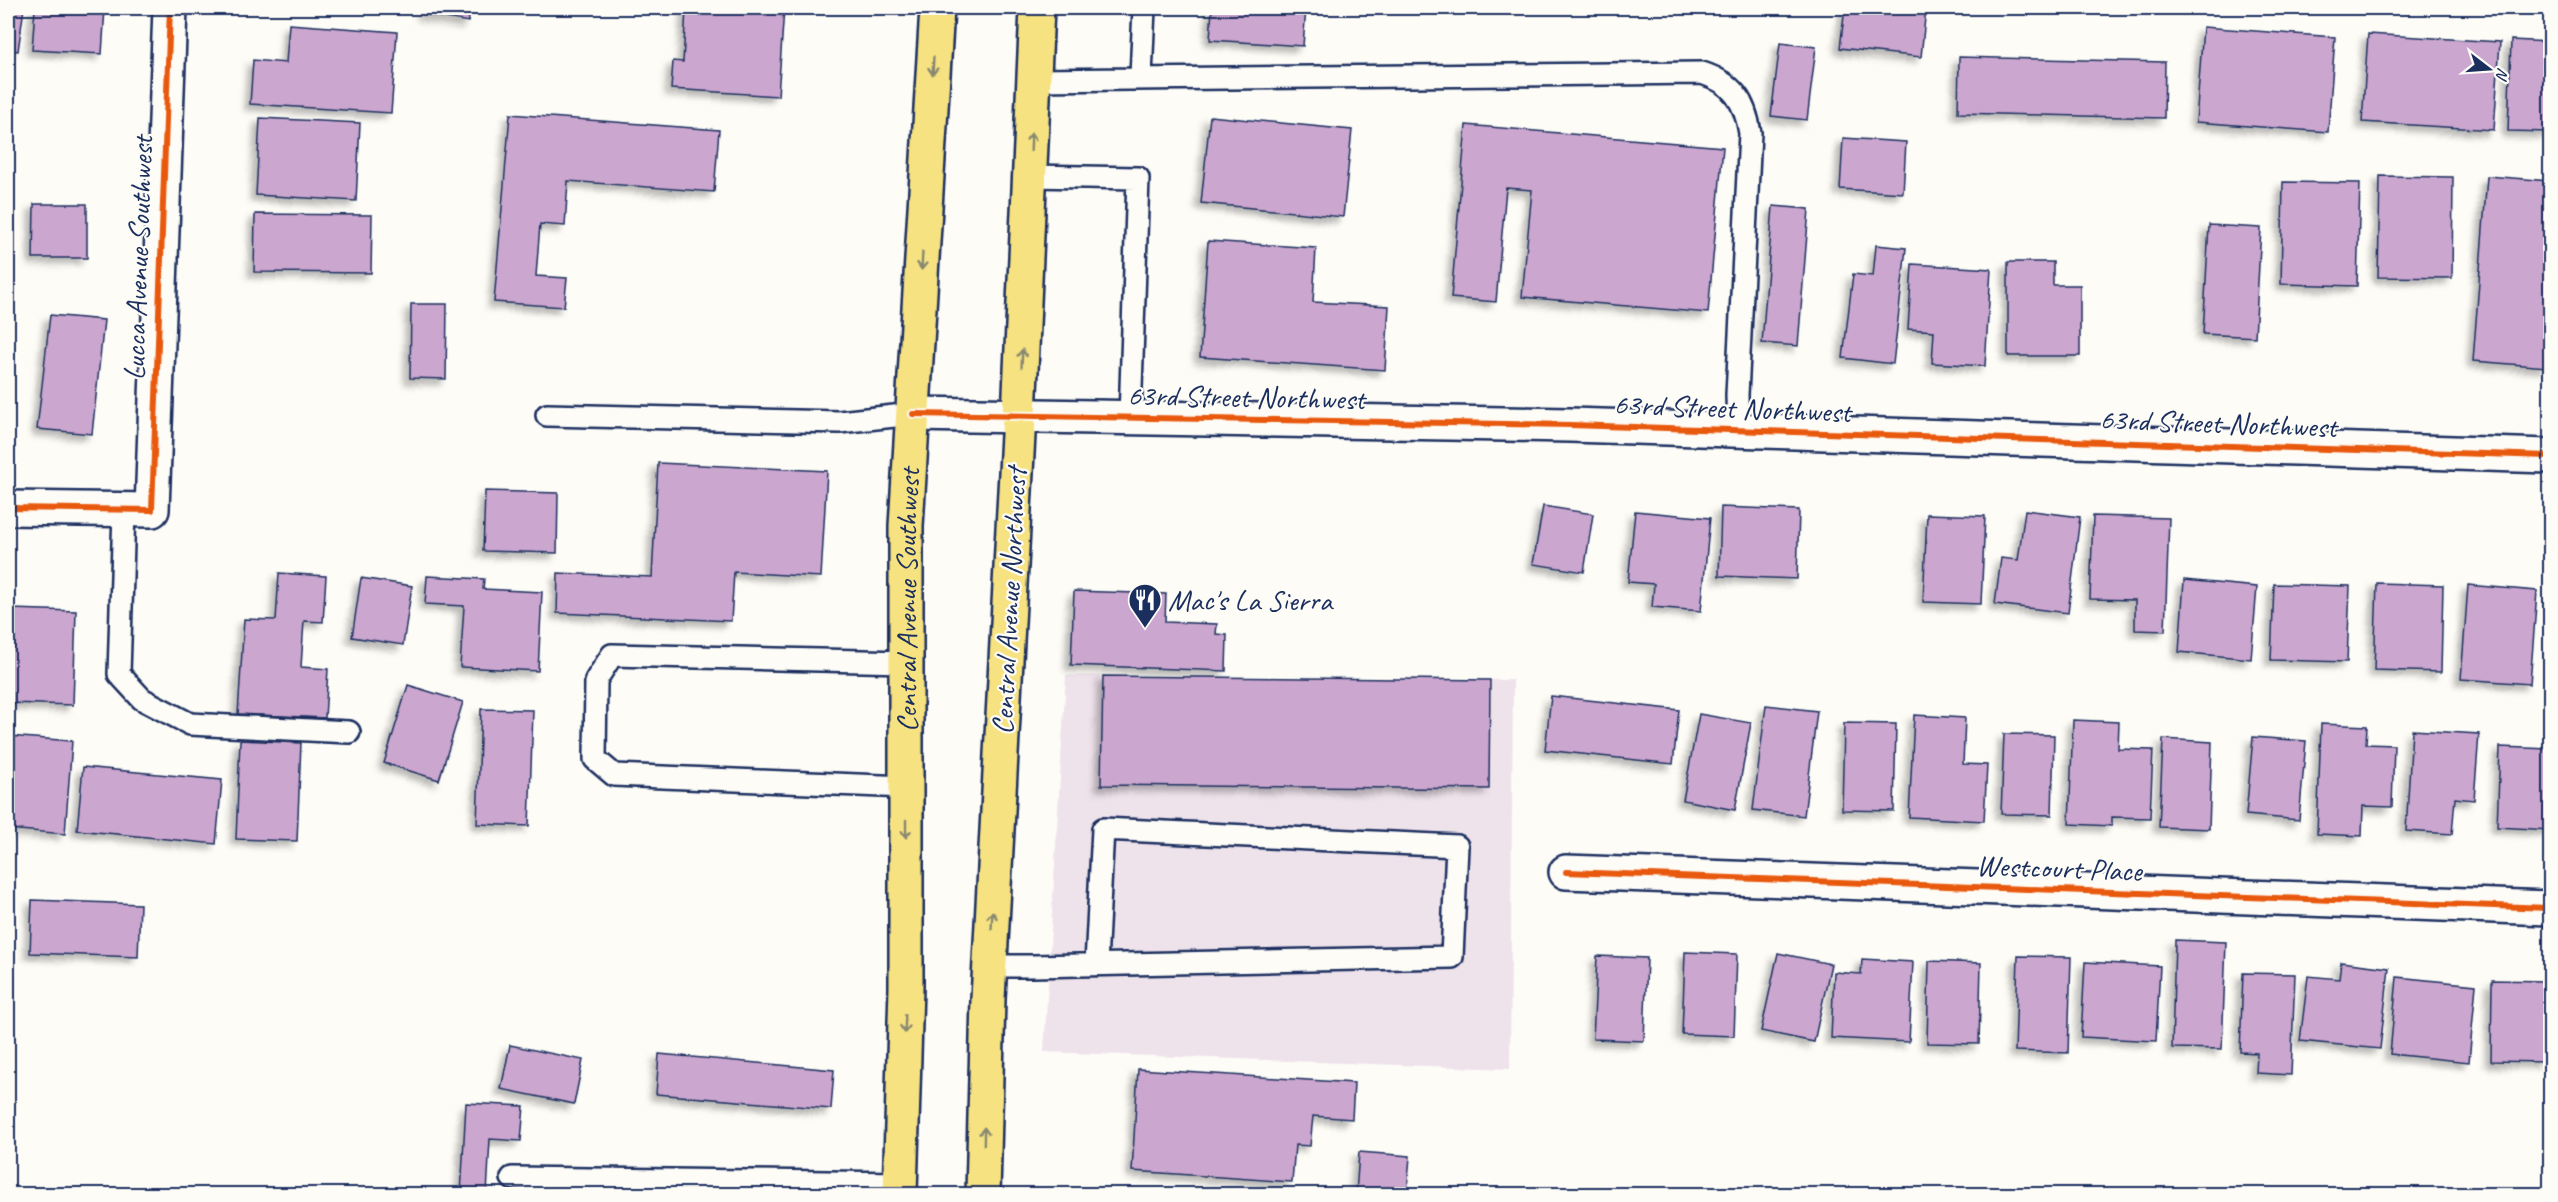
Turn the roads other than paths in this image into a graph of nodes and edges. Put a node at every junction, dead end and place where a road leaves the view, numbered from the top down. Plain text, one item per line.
1 (170, 8) edge
2 (937, 8) edge
3 (1037, 8) edge
4 (1144, 8) edge
5 (1141, 77) junction
6 (1034, 80) junction
7 (1030, 176) junction
8 (913, 414) junction
9 (547, 415) dead end
10 (1019, 416) junction
11 (1130, 418) junction
12 (1737, 431) junction
13 (2550, 456) edge
14 (8, 508) edge
15 (138, 510) junction
16 (906, 662) junction
17 (350, 732) dead end
18 (906, 787) junction
19 (1566, 872) dead end
20 (2550, 908) edge
21 (1096, 964) junction
22 (989, 966) junction
23 (512, 1178) dead end
24 (900, 1189) edge
25 (983, 1194) edge

1 - 15 street, Lucca Avenue Southwest
2 -> 8 main road, Central Avenue Southwest
3 - 6 main road, Central Avenue Northwest
4 - 5 lane
5 - 6 lane
5 - 12 lane
7 -> 6 main road, Central Avenue Northwest
10 -> 7 main road, Central Avenue Northwest
7 - 11 lane
8 - 9 lane
8 - 10 street, 63rd Street Northwest
8 - 16 main road, Central Avenue Southwest
10 - 11 street, 63rd Street Northwest
22 -> 10 main road, Central Avenue Northwest
11 - 12 street, 63rd Street Northwest
12 - 13 street, 63rd Street Northwest
14 - 15 street
15 - 17 lane
16 - 18 main road, Central Avenue Southwest
16 - 18 lane
18 -> 24 main road, Central Avenue Southwest
19 - 20 street, Westcourt Place
21 - 21 lane
21 - 22 lane
25 -> 22 main road, Central Avenue Northwest
23 - 24 lane

